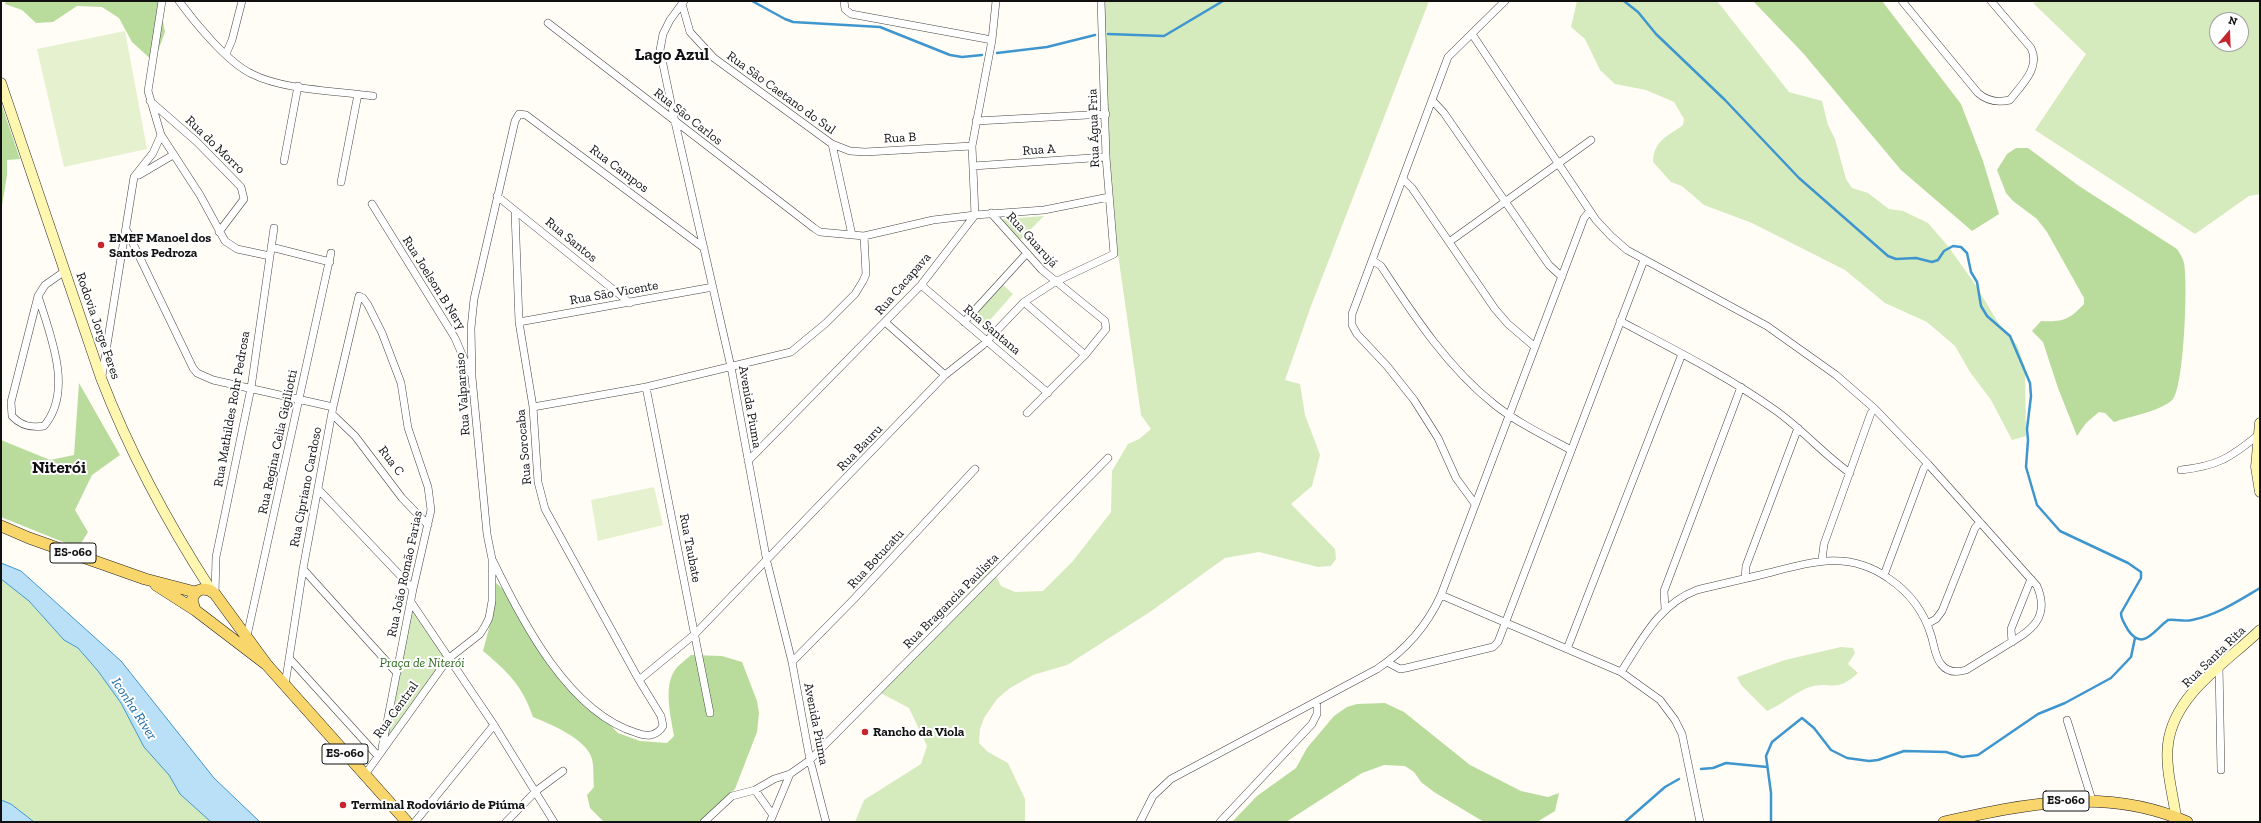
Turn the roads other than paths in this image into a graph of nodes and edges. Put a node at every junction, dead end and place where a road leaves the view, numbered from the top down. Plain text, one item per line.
1 (162, 1) edge
2 (179, 1) edge
3 (242, 1) edge
4 (844, 1) edge
5 (996, 1) edge
6 (1101, 1) edge
7 (1505, 1) edge
8 (1902, 1) edge
9 (1991, 1) edge
10 (683, 2) edge
11 (548, 23) dead end
12 (1472, 34) junction
13 (992, 40) junction
14 (226, 54) junction
15 (1, 84) edge
16 (298, 86) junction
17 (358, 94) junction
18 (373, 96) dead end
19 (150, 100) junction
20 (1432, 100) junction
21 (519, 114) joint
22 (1106, 114) junction
23 (976, 121) junction
24 (675, 122) junction
25 (161, 135) junction
26 (1591, 140) dead end
27 (832, 144) junction
28 (972, 146) junction
29 (173, 155) junction
30 (1106, 157) junction
31 (284, 161) dead end
32 (1558, 163) junction
33 (973, 166) junction
34 (134, 177) junction
35 (1402, 179) junction
36 (342, 182) dead end
37 (497, 196) junction
38 (1110, 197) junction
39 (1505, 202) junction
40 (372, 204) dead end
41 (1590, 211) junction
42 (515, 212) junction
43 (992, 213) junction
44 (975, 215) junction
45 (274, 228) dead end
46 (127, 231) junction
47 (219, 232) junction
48 (852, 235) junction
49 (864, 236) junction
50 (1449, 242) junction
51 (271, 247) junction
52 (704, 248) junction
53 (332, 253) dead end
54 (1027, 253) junction
55 (1114, 254) joint
56 (270, 256) junction
57 (1372, 260) junction
58 (1644, 260) junction
59 (330, 262) junction
60 (65, 271) junction
61 (1562, 277) junction
62 (1055, 282) junction
63 (921, 285) junction
64 (713, 287) junction
65 (38, 296) junction
66 (359, 296) joint
67 (1024, 302) junction
68 (630, 303) junction
69 (1620, 321) junction
70 (519, 322) junction
71 (885, 322) junction
72 (964, 322) junction
73 (986, 341) junction
74 (1535, 347) junction
75 (1682, 354) junction
76 (1085, 355) junction
77 (731, 367) junction
78 (945, 375) junction
79 (472, 377) junction
80 (101, 378) junction
81 (646, 387) junction
82 (1741, 387) junction
83 (250, 388) junction
84 (1048, 393) junction
85 (299, 399) junction
86 (533, 407) junction
87 (1875, 409) junction
88 (333, 410) junction
89 (1027, 413) dead end
90 (1509, 415) junction
91 (2260, 423) edge
92 (1798, 428) junction
93 (2257, 436) junction
94 (1572, 450) junction
95 (1108, 458) dead end
96 (748, 461) junction
97 (1928, 464) junction
98 (975, 470) dead end
99 (2181, 470) dead end
100 (1850, 473) junction
101 (319, 490) junction
102 (2260, 492) edge
103 (1476, 504) junction
104 (1980, 522) junction
105 (428, 525) junction
106 (1, 526) edge
107 (492, 559) junction
108 (1822, 560) junction
109 (767, 562) junction
110 (195, 565) junction
111 (303, 568) junction
112 (1884, 575) junction
113 (1745, 578) junction
114 (145, 579) junction
115 (2031, 579) junction
116 (413, 589) junction
117 (197, 591) junction
118 (214, 594) junction
119 (1441, 595) junction
120 (411, 602) junction
121 (1665, 609) junction
122 (197, 611) junction
123 (1506, 622) junction
124 (1927, 624) junction
125 (2260, 630) edge
126 (695, 634) junction
127 (247, 636) junction
128 (2012, 642) junction
129 (1567, 649) junction
130 (290, 659) junction
131 (448, 659) junction
132 (792, 662) junction
133 (1387, 662) junction
134 (267, 665) junction
135 (2219, 666) junction
136 (1621, 672) junction
137 (397, 673) junction
138 (639, 680) junction
139 (285, 685) junction
140 (1317, 702) junction
141 (710, 713) dead end
142 (2067, 720) dead end
143 (494, 725) junction
144 (380, 753) junction
145 (810, 760) junction
146 (2221, 770) dead end
147 (563, 771) dead end
148 (790, 774) junction
149 (364, 776) junction
150 (755, 790) junction
151 (536, 791) junction
152 (2092, 800) junction
153 (772, 814) junction
154 (2176, 817) junction
155 (407, 822) edge
156 (415, 822) edge
157 (506, 822) edge
158 (554, 822) edge
159 (704, 822) edge
160 (770, 822) edge
161 (826, 822) edge
162 (1140, 822) edge
163 (1220, 822) edge
164 (1700, 822) edge
165 (1944, 822) edge
166 (2188, 822) edge

1 - 19 street
2 - 14 street
3 - 14 street
4 - 13 street
5 - 13 street
6 - 22 street, Rua Água Fria
7 - 12 street
8 - 9 street
10 - 24 street, Avenida Piuma
10 - 27 street, Rua São Caetano do Sul
11 - 24 street, Rua São Carlos
12 - 20 street
12 - 32 street
13 - 23 street
14 - 16 street
15 - 60 main road, Rodovia Jorge Feres
16 - 17 street
16 - 31 street
17 - 18 street
17 - 36 street
19 - 25 street
19 - 47 street, Rua do Morro
20 - 35 street
20 - 39 street
21 - 37 street, Rua Valparaiso
21 - 52 street, Rua Campos
22 - 23 street
22 - 30 street, Rua Água Fria
23 - 28 street
24 - 48 street, Rua São Carlos
24 - 52 street, Avenida Piuma
25 - 29 street
25 - 34 street
26 - 32 street
27 - 28 street, Rua B
27 - 48 street, Rua São Caetano do Sul
28 - 33 street
29 - 34 street
29 - 47 street
30 - 33 street, Rua A
30 - 38 street, Rua Água Fria
32 - 39 street
32 - 41 street
33 - 44 street
34 - 46 street
35 - 50 street
35 - 57 street
37 - 42 street, Rua Santos
37 - 79 street, Rua Valparaiso
38 - 43 street
38 - 55 street, Rua Água Fria
39 - 50 street
39 - 61 street
40 - 79 street, Rua Joelson B Nery
41 - 58 street
41 - 61 street
42 - 68 street, Rua Santos
42 - 70 street, Rua Sorocaba
43 - 44 street
43 - 54 street, Rua Guarujá
44 - 49 street
44 - 63 street, Rua Cacapava
45 - 51 street, Rua Mathildes Rohr Pedrosa
46 - 80 street
46 - 83 street
47 - 56 street
48 - 49 street
49 - 77 street
50 - 74 street
51 - 56 street, Rua Mathildes Rohr Pedrosa
51 - 59 street
52 - 64 street, Avenida Piuma
53 - 59 street, Rua Regina Celia Gigiliotti
54 - 62 street, Rua Guarujá
54 - 72 street
55 - 62 street, Rua Bauru
56 - 83 street, Rua Mathildes Rohr Pedrosa
57 - 90 street
57 - 103 street
58 - 69 street
58 - 87 street
59 - 85 street, Rua Regina Celia Gigiliotti
60 - 65 street
60 - 80 main road, Rodovia Jorge Feres
61 - 74 street
62 - 67 street, Rua Bauru
62 - 76 street, Rua Guarujá
63 - 71 street, Rua Cacapava
63 - 72 street, Rua Santana
64 - 68 street, Rua São Vicente
64 - 77 street, Avenida Piuma
65 - 65 street
66 - 88 street, Rua Cipriano Cardoso
66 - 105 street, Rua João Romão Farias
67 - 73 street, Rua Bauru
67 - 76 street
68 - 70 street, Rua São Vicente
69 - 75 street
69 - 94 street
70 - 86 street, Rua Sorocaba
71 - 78 street
71 - 96 street, Rua Cacapava
72 - 73 street, Rua Santana
73 - 78 street, Rua Bauru
73 - 84 street, Rua Santana
74 - 90 street
75 - 82 street
75 - 129 street
76 - 84 street
77 - 81 street
77 - 96 street, Avenida Piuma
78 - 109 street, Rua Bauru
79 - 107 street, Rua Valparaiso
80 - 110 main road, Rodovia Jorge Feres
81 - 86 street
81 - 126 street, Rua Taubate
82 - 92 street
82 - 121 street
83 - 85 street
83 - 118 street, Rua Mathildes Rohr Pedrosa
84 - 89 street
85 - 88 street
85 - 127 street, Rua Regina Celia Gigiliotti
86 - 138 street, Rua Sorocaba
87 - 97 street
87 - 100 street
88 - 101 street, Rua Cipriano Cardoso
88 - 105 street, Rua C
90 - 94 street
90 - 103 street
91 - 93 main road
92 - 100 street
92 - 113 street
93 - 99 street
93 - 102 main road
94 - 123 street
95 - 145 street, Rua Bragancia Paulista
96 - 109 street, Avenida Piuma
97 - 104 street
97 - 112 street
98 - 132 street, Rua Botucatu
100 - 108 street
101 - 111 street, Rua Cipriano Cardoso
101 - 116 street
103 - 119 street
104 - 115 street
104 - 124 street
105 - 116 street, Rua João Romão Farias
106 - 114 main road, ES-060
107 - 131 street, Rua Valparaiso
107 - 138 street, Rua Sorocaba
108 - 112 street
108 - 113 street
109 - 126 street, Rua Bauru
109 - 132 street, Avenida Piuma
110 - 117 main road, Rodovia Jorge Feres
110 - 118 main road, Rodovia Jorge Feres
111 - 130 street, Rua Cipriano Cardoso
111 - 137 street
112 - 124 street
113 - 121 street
114 - 117 main road, ES-060
114 - 122 main road, ES-060
115 - 128 street
115 - 128 street
116 - 120 street, Rua João Romão Farias
117 - 118 main road, ES-060
117 - 122 main road
118 - 122 main road
118 - 127 main road, ES-060
119 - 123 street
119 - 133 street
120 - 131 street
120 - 137 street, Rua João Romão Farias
121 - 136 street
122 - 134 main road, ES-060
123 - 129 street
123 - 133 street
124 - 128 street
125 - 135 main road, Rua Santa Rita
126 - 138 street, Rua Bauru
126 - 141 street, Rua Taubate
127 - 134 main road, ES-060
129 - 136 street
130 - 139 street, Rua Cipriano Cardoso
130 - 144 street
131 - 143 street
131 - 144 street, Rua Central
132 - 145 street, Avenida Piuma
133 - 140 street
134 - 139 main road, ES-060
135 - 146 street
135 - 154 main road, Rua Santa Rita
136 - 164 street
137 - 144 street, Rua João Romão Farias
139 - 149 main road, ES-060
140 - 162 street
140 - 163 street
142 - 152 street
143 - 151 street
143 - 156 street
144 - 149 street, Rua Central
145 - 148 street, Rua Bragancia Paulista
145 - 161 street, Avenida Piuma
147 - 151 street
148 - 150 street, Rua Bragancia Paulista
148 - 153 street
149 - 155 main road, ES-060
150 - 153 street
150 - 159 street, Rua Bragancia Paulista
151 - 157 street
151 - 158 street
152 - 154 main road, ES-060
152 - 165 main road, ES-060
153 - 160 street
154 - 166 main road, ES-060

